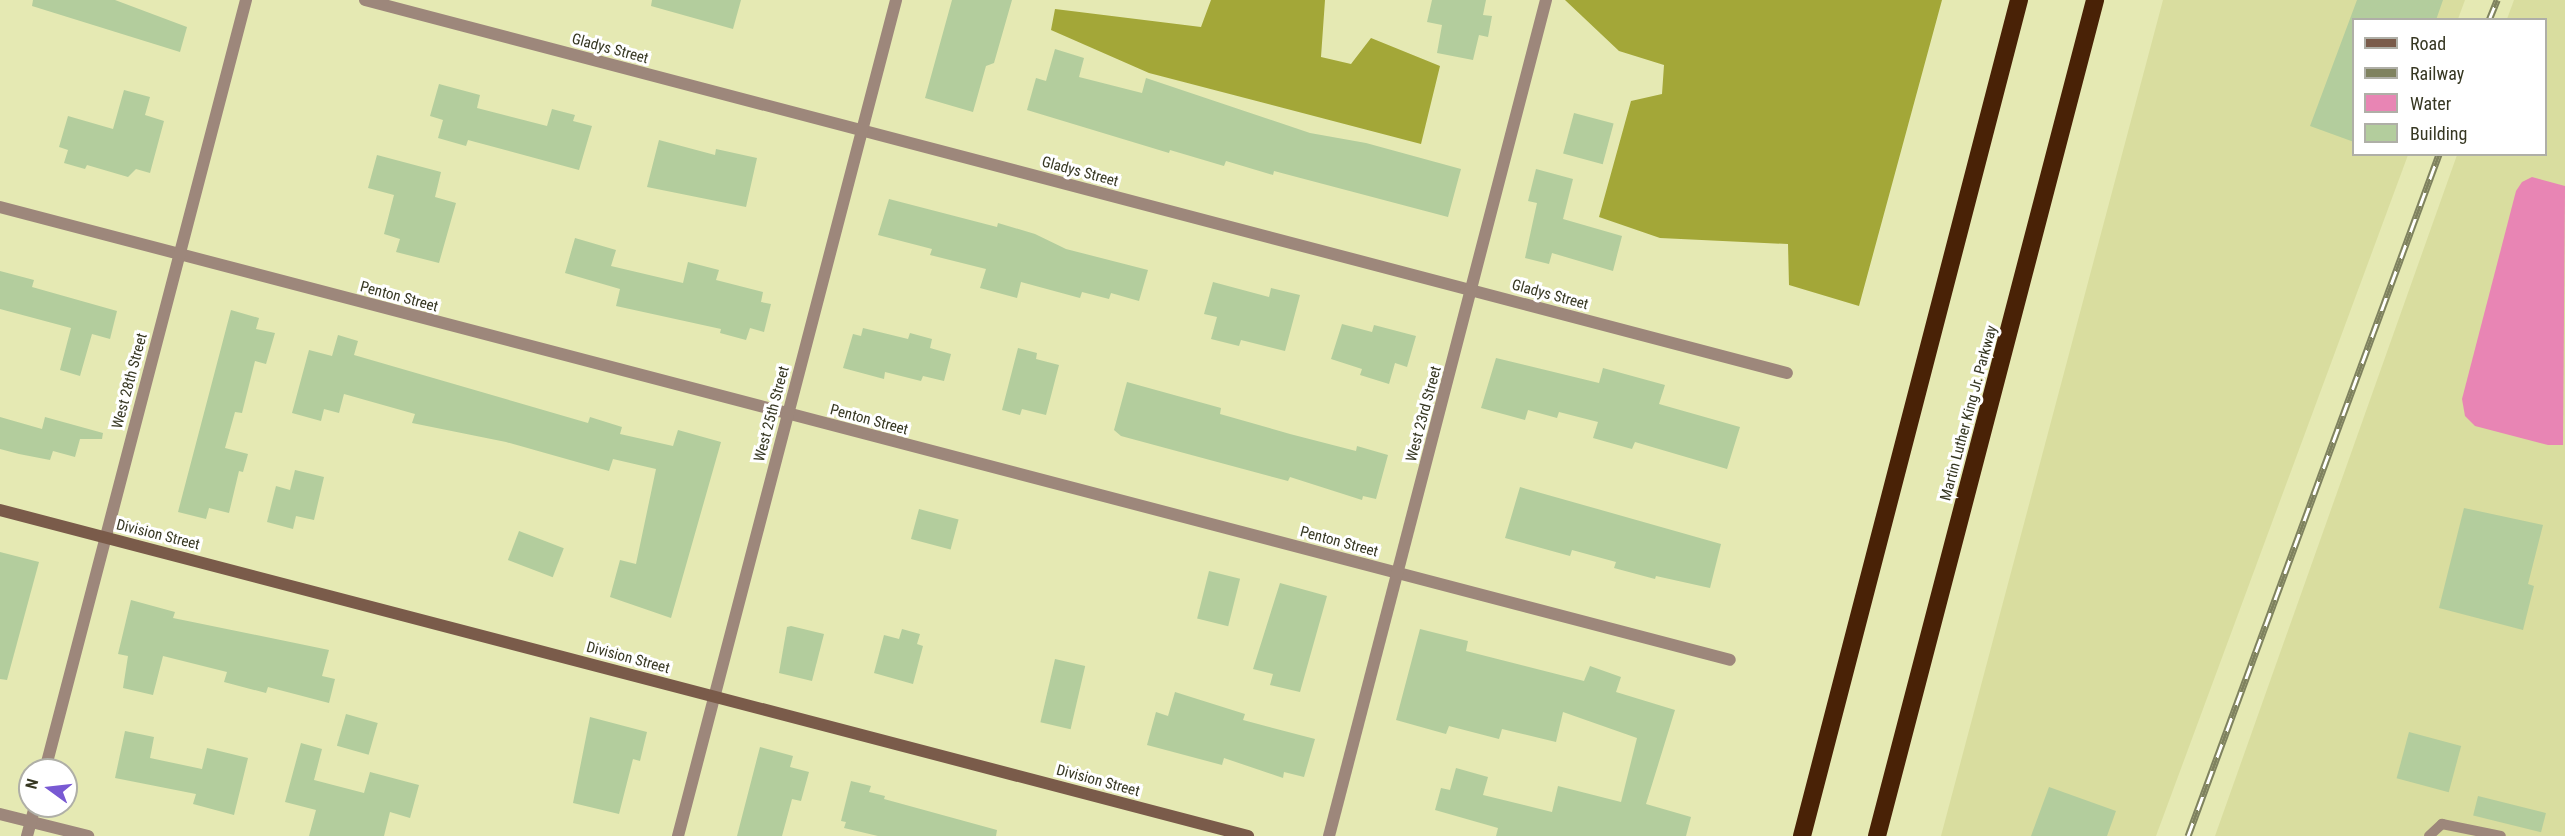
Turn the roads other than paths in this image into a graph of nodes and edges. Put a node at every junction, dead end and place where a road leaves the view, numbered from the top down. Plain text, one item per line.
1 (246, 0) edge
2 (365, 0) edge
3 (896, 0) edge
4 (1546, 0) edge
5 (2019, 0) edge
6 (2095, 0) edge
7 (861, 131) junction
8 (0, 207) edge
9 (179, 255) junction
10 (1472, 290) junction
11 (1787, 373) dead end
12 (787, 414) junction
13 (0, 510) edge
14 (106, 537) junction
15 (1397, 573) junction
16 (1730, 660) dead end
17 (714, 696) junction
18 (48, 758) edge
19 (0, 814) edge
20 (32, 818) edge
21 (31, 822) junction
22 (27, 836) edge
23 (88, 836) edge
24 (678, 836) edge
25 (1248, 836) edge
26 (1329, 836) edge
27 (1802, 836) edge
28 (1877, 836) edge
29 (2429, 836) edge
30 (2501, 836) edge

1 - 9 street, West 28th Street
2 - 7 street, Gladys Street
3 - 7 street, West 25th Street
4 - 10 street, West 23rd Street
5 - 27 highway
6 - 28 highway, Martin Luther King Jr. Parkway
7 - 10 street, Gladys Street
7 - 12 street, West 25th Street
8 - 9 street, Penton Street
9 - 12 street, Penton Street
9 - 14 street, West 28th Street
10 - 11 street, Gladys Street
10 - 15 street, West 23rd Street
12 - 15 street, Penton Street
12 - 17 street, West 25th Street
13 - 14 street, Division Street
14 - 17 street, Division Street
14 - 18 street, West 28th Street
15 - 16 street, Penton Street
15 - 26 street, West 23rd Street
17 - 24 street, West 25th Street
17 - 25 street, Division Street
19 - 21 street
20 - 21 street
21 - 22 street
21 - 23 street
29 - 30 lane

